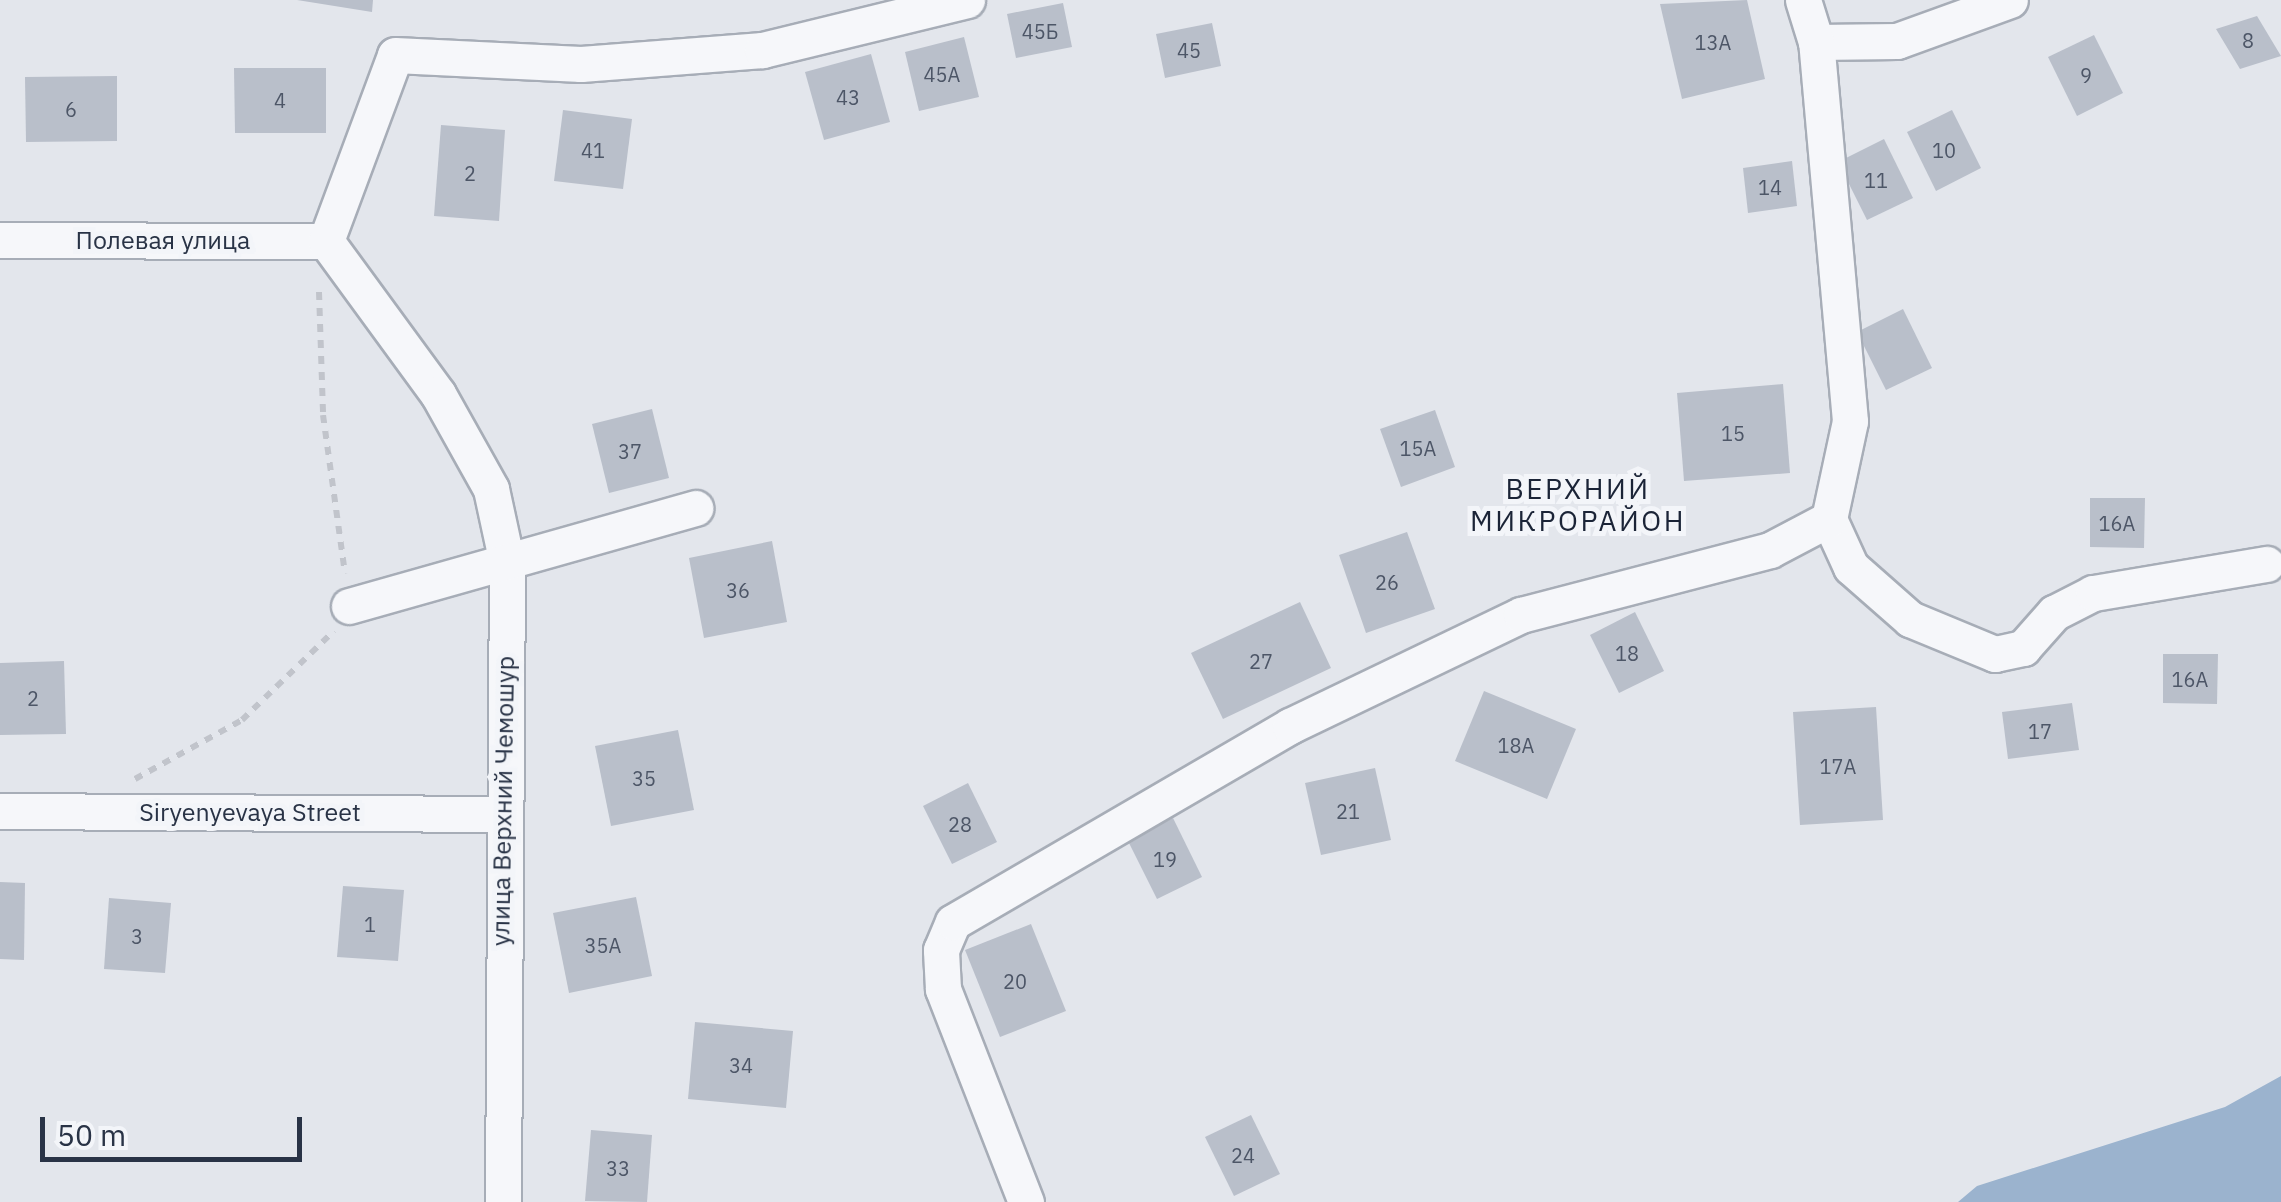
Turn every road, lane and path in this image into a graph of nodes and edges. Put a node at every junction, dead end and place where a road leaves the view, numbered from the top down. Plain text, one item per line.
1 (966, 0) edge
2 (1803, 0) edge
3 (2010, 0) edge
4 (1816, 42) junction
5 (0, 240) edge
6 (326, 241) junction
7 (695, 508) dead end
8 (1829, 519) junction
9 (507, 563) junction
10 (2267, 564) dead end
11 (349, 606) junction
12 (0, 812) edge
13 (111, 812) junction
14 (500, 814) junction
15 (504, 1202) edge
16 (1026, 1202) edge

1 - 6 street
2 - 4 street
3 - 4 street
4 - 8 street
5 - 6 street, Полевая улица
6 - 9 street, улица Верхний Чемошур
6 - 11 path
7 - 9 street
8 - 10 street
8 - 16 street
9 - 11 street
9 - 14 street, улица Верхний Чемошур
11 - 13 path
12 - 13 street, Siryenyevaya Street
13 - 14 street, Siryenyevaya Street
14 - 15 street, улица Верхний Чемошур

